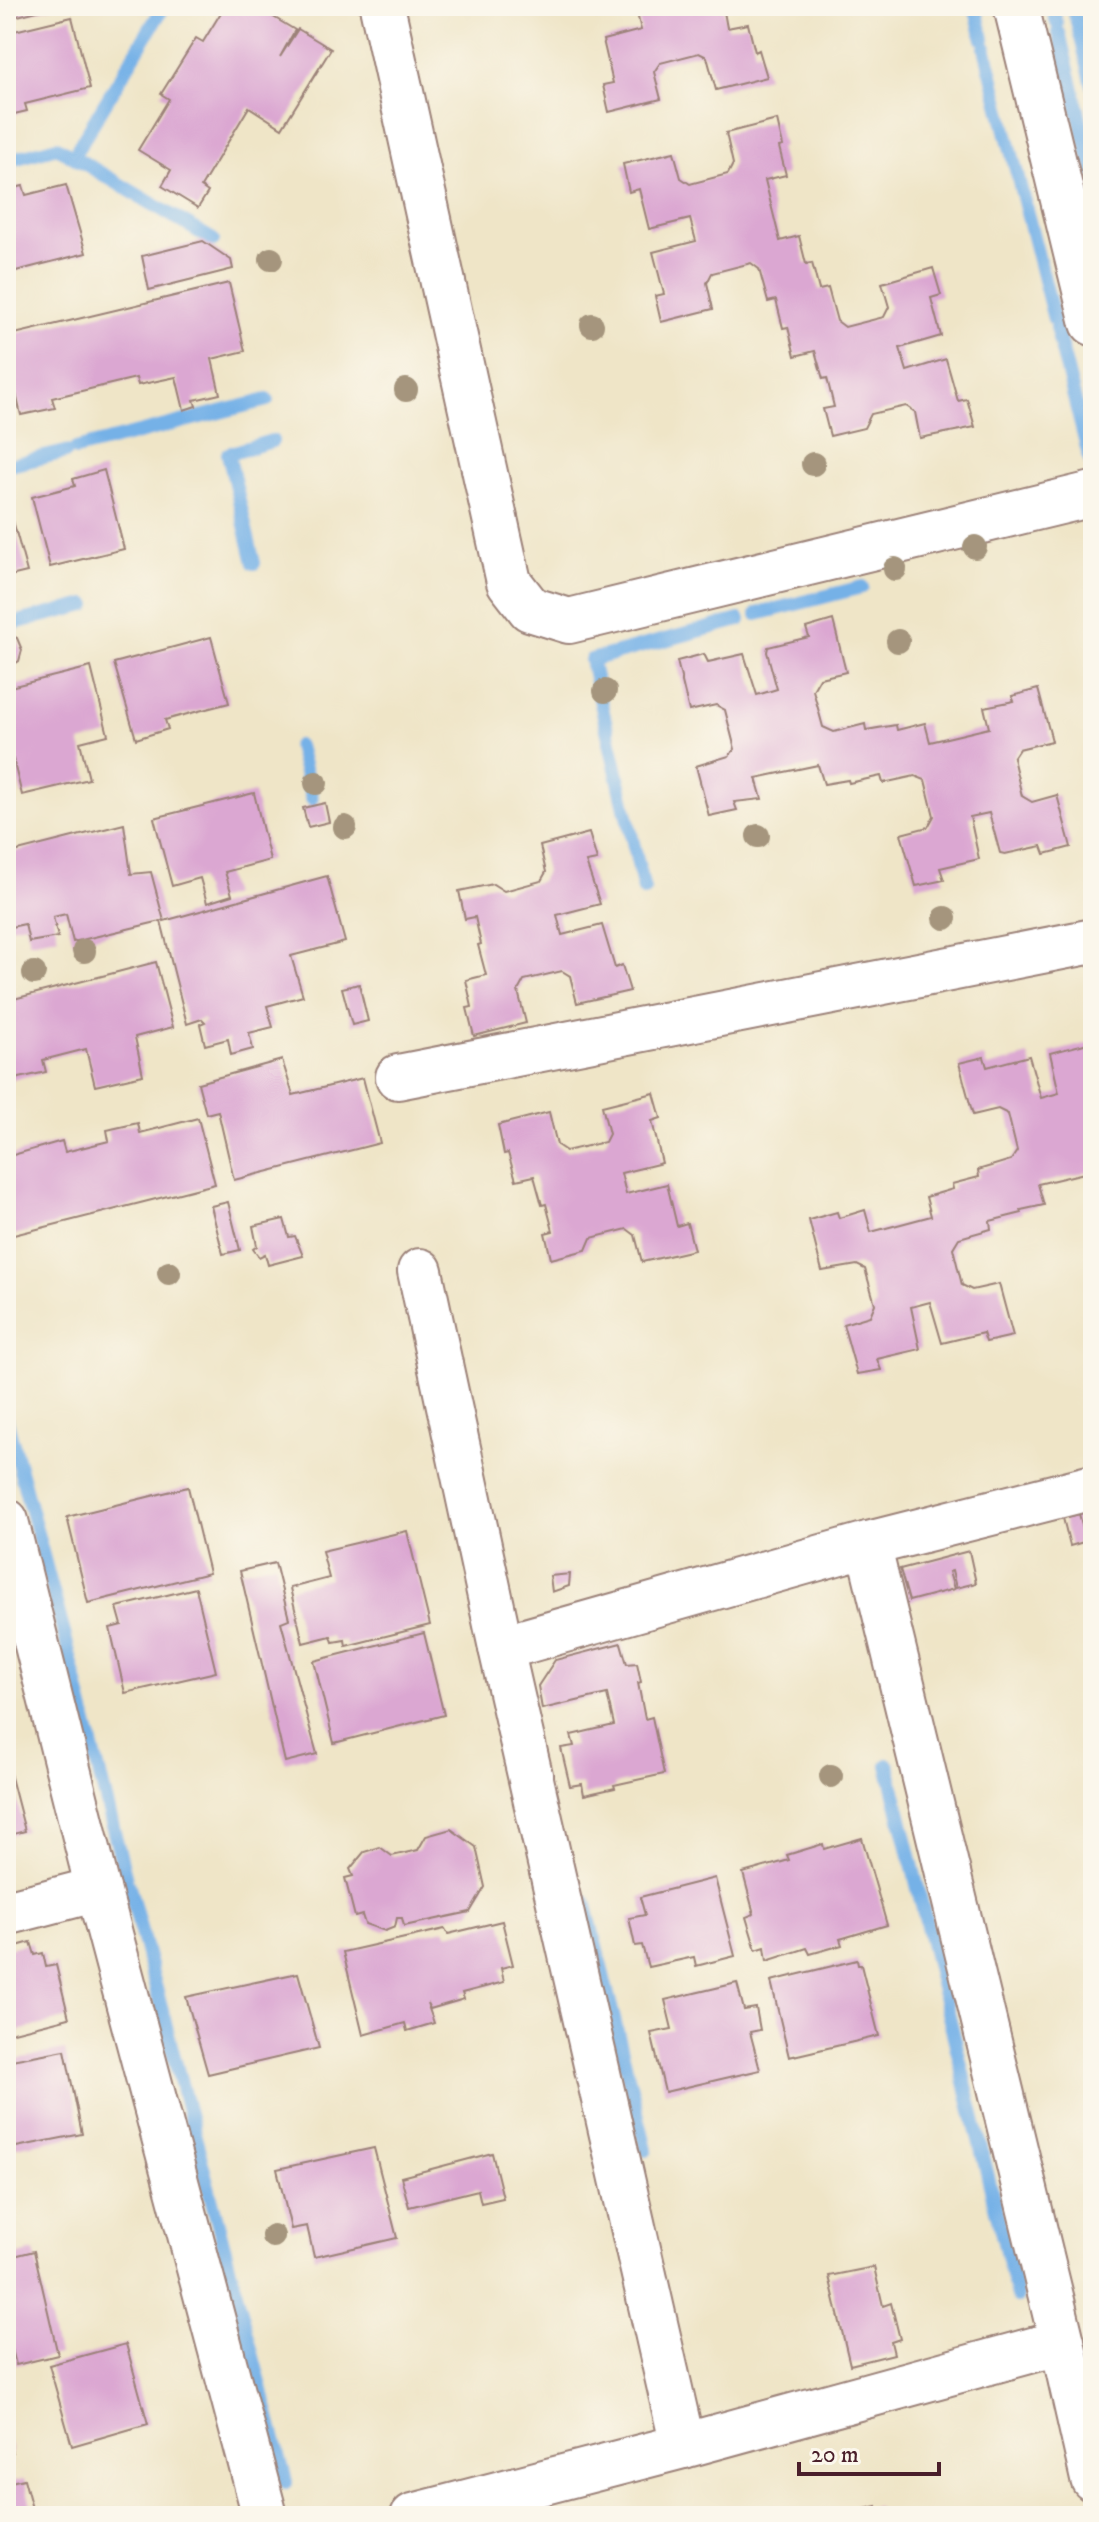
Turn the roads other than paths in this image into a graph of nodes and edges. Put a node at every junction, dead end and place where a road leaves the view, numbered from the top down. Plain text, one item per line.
1 (382, 6) edge
2 (1016, 6) edge
3 (1093, 323) edge
4 (1093, 494) edge
5 (1093, 941) edge
6 (398, 1077) dead end
7 (420, 1271) dead end
8 (1093, 1487) edge
9 (6, 1521) edge
10 (868, 1544) junction
11 (501, 1648) junction
12 (98, 1889) junction
13 (6, 1913) edge
14 (1062, 2342) junction
15 (683, 2446) junction
16 (1093, 2479) edge
17 (265, 2516) edge
18 (413, 2516) edge

1 - 4 street
2 - 3 street
5 - 6 street
7 - 11 street
8 - 10 street
9 - 12 street
10 - 11 street
10 - 14 street
11 - 15 street
12 - 13 street
12 - 17 street
14 - 15 street
14 - 16 street
15 - 18 street

